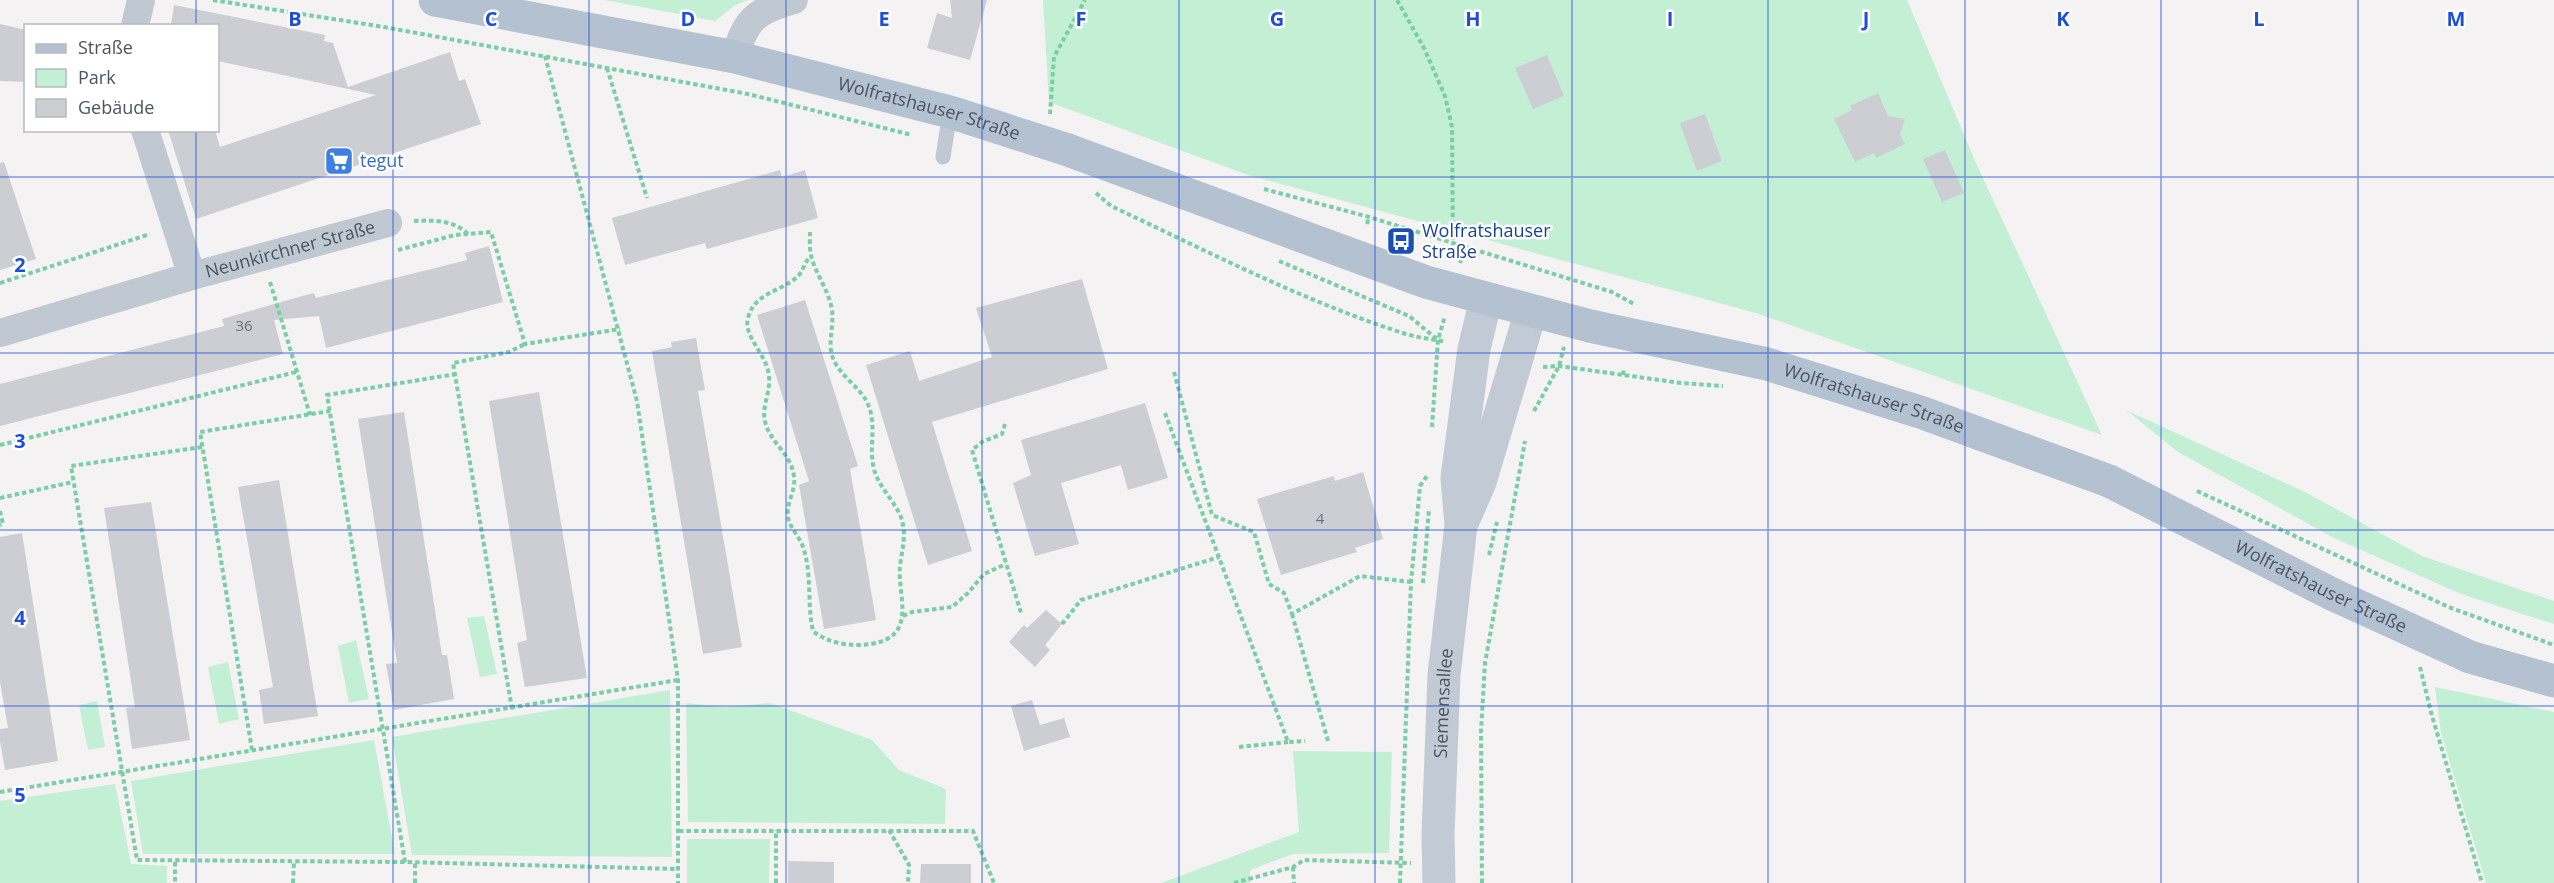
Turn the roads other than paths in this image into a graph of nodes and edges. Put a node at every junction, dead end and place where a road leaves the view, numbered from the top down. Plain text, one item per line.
1 (141, 0) edge
2 (435, 0) edge
3 (794, 0) edge
4 (135, 24) edge
5 (735, 57) junction
6 (146, 132) edge
7 (388, 223) road end
8 (192, 276) junction
9 (1486, 299) junction
10 (1531, 311) junction
11 (0, 333) edge
12 (1461, 525) junction
13 (2554, 681) edge
14 (1439, 883) edge

1 - 4 street
2 - 5 main road, Wolfratshauser Straße
3 - 5 street
5 - 9 main road, Wolfratshauser Straße
6 - 8 street, Neunkirchner Straße
7 - 8 street, Neunkirchner Straße
8 - 11 street, Neunkirchner Straße
9 - 10 main road, Wolfratshauser Straße
9 - 12 main road, Siemensallee
10 - 12 main road, Siemensallee
10 - 13 main road, Wolfratshauser Straße
12 - 14 main road, Siemensallee

